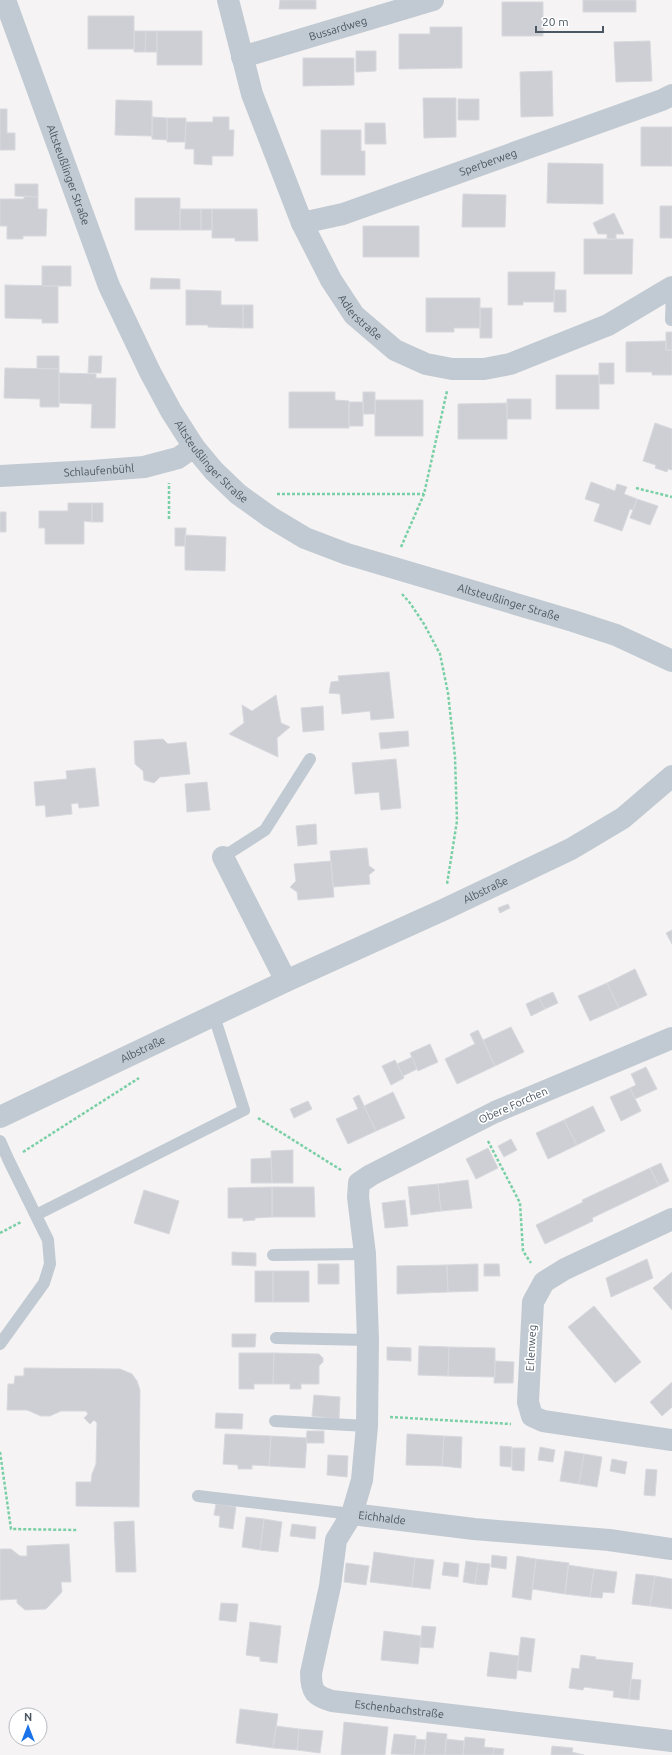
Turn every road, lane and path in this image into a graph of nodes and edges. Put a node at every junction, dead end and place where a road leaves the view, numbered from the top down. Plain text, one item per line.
1 (5, 0) edge
2 (228, 0) edge
3 (433, 0) edge
4 (242, 56) junction
5 (672, 95) edge
6 (302, 222) junction
7 (672, 289) edge
8 (671, 320) dead end
9 (452, 370) junction
10 (194, 447) junction
11 (169, 460) junction
12 (0, 476) edge
13 (636, 488) dead end
14 (238, 494) junction
15 (424, 494) junction
16 (672, 497) edge
17 (169, 519) dead end
18 (393, 568) junction
19 (672, 661) edge
20 (310, 759) dead end
21 (672, 776) edge
22 (223, 857) joint
23 (442, 910) junction
24 (286, 981) junction
25 (214, 1016) junction
26 (672, 1038) edge
27 (139, 1077) dead end
28 (244, 1110) junction
29 (0, 1118) edge
30 (478, 1120) junction
31 (0, 1140) edge
32 (8, 1161) junction
33 (359, 1183) junction
34 (36, 1215) junction
35 (672, 1219) edge
36 (0, 1233) edge
37 (366, 1254) junction
38 (273, 1256) dead end
39 (544, 1282) junction
40 (276, 1338) dead end
41 (368, 1340) junction
42 (0, 1345) edge
43 (532, 1416) junction
44 (275, 1421) dead end
45 (367, 1421) junction
46 (672, 1440) edge
47 (0, 1452) edge
48 (198, 1496) dead end
49 (352, 1514) junction
50 (77, 1530) dead end
51 (672, 1548) edge
52 (672, 1742) edge

1 - 10 street, Altsteußlinger Straße
2 - 4 street, Adlerstraße
3 - 4 street, Bussardweg
4 - 6 street, Adlerstraße
5 - 6 street, Sperberweg
6 - 9 street, Adlerstraße
7 - 8 lane
7 - 9 street, Adlerstraße
9 - 15 path
10 - 11 street, Schlaufenbühl
10 - 14 street, Altsteußlinger Straße
11 - 12 street, Schlaufenbühl
11 - 17 path
13 - 16 path
14 - 15 path
14 - 18 street, Altsteußlinger Straße
15 - 18 path
18 - 19 street, Altsteußlinger Straße
18 - 23 path
20 - 22 lane
21 - 23 street, Albstraße
22 - 24 street
23 - 24 street, Albstraße
24 - 25 street, Albstraße
25 - 28 lane
25 - 29 street, Albstraße
26 - 30 street, Obere Forchen
27 - 32 path
28 - 33 path
28 - 34 lane
30 - 33 street, Obere Forchen
30 - 39 path
31 - 32 lane
32 - 34 lane
33 - 37 street, Eichhalde
34 - 36 path
34 - 42 lane
35 - 39 street, Erlenweg
37 - 38 lane
37 - 41 street, Eichhalde
39 - 43 street, Erlenweg
40 - 41 lane
41 - 45 street, Eichhalde
43 - 45 path
43 - 46 street
44 - 45 lane
45 - 49 street, Eichhalde
47 - 50 path
48 - 49 lane
49 - 51 street, Eichhalde
49 - 52 street, Eschenbachstraße

